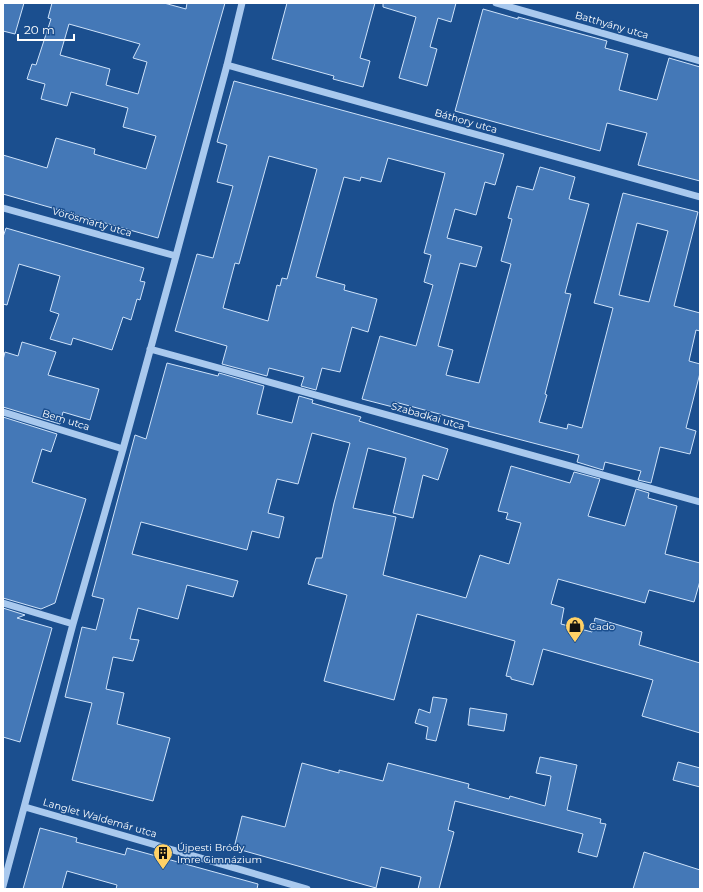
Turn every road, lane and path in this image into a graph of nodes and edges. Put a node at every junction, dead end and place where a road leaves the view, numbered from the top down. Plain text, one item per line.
1 (242, 3) edge
2 (496, 3) edge
3 (700, 61) edge
4 (227, 64) junction
5 (700, 197) edge
6 (3, 208) edge
7 (176, 256) junction
8 (150, 348) junction
9 (3, 412) edge
10 (123, 449) junction
11 (700, 502) edge
12 (3, 603) edge
13 (73, 624) junction
14 (25, 807) junction
15 (5, 868) edge
16 (3, 886) edge
17 (307, 889) edge

1 - 4 street
2 - 3 street, Batthyány utca
4 - 5 street, Báthory utca
4 - 7 street
6 - 7 street, Vörösmarty utca
7 - 8 street
8 - 10 street
8 - 11 street, Szabadkai utca
9 - 10 street, Bem utca
10 - 13 street
12 - 13 street
13 - 14 street
14 - 15 street
14 - 17 street, Langlet Waldemár utca
15 - 16 street

